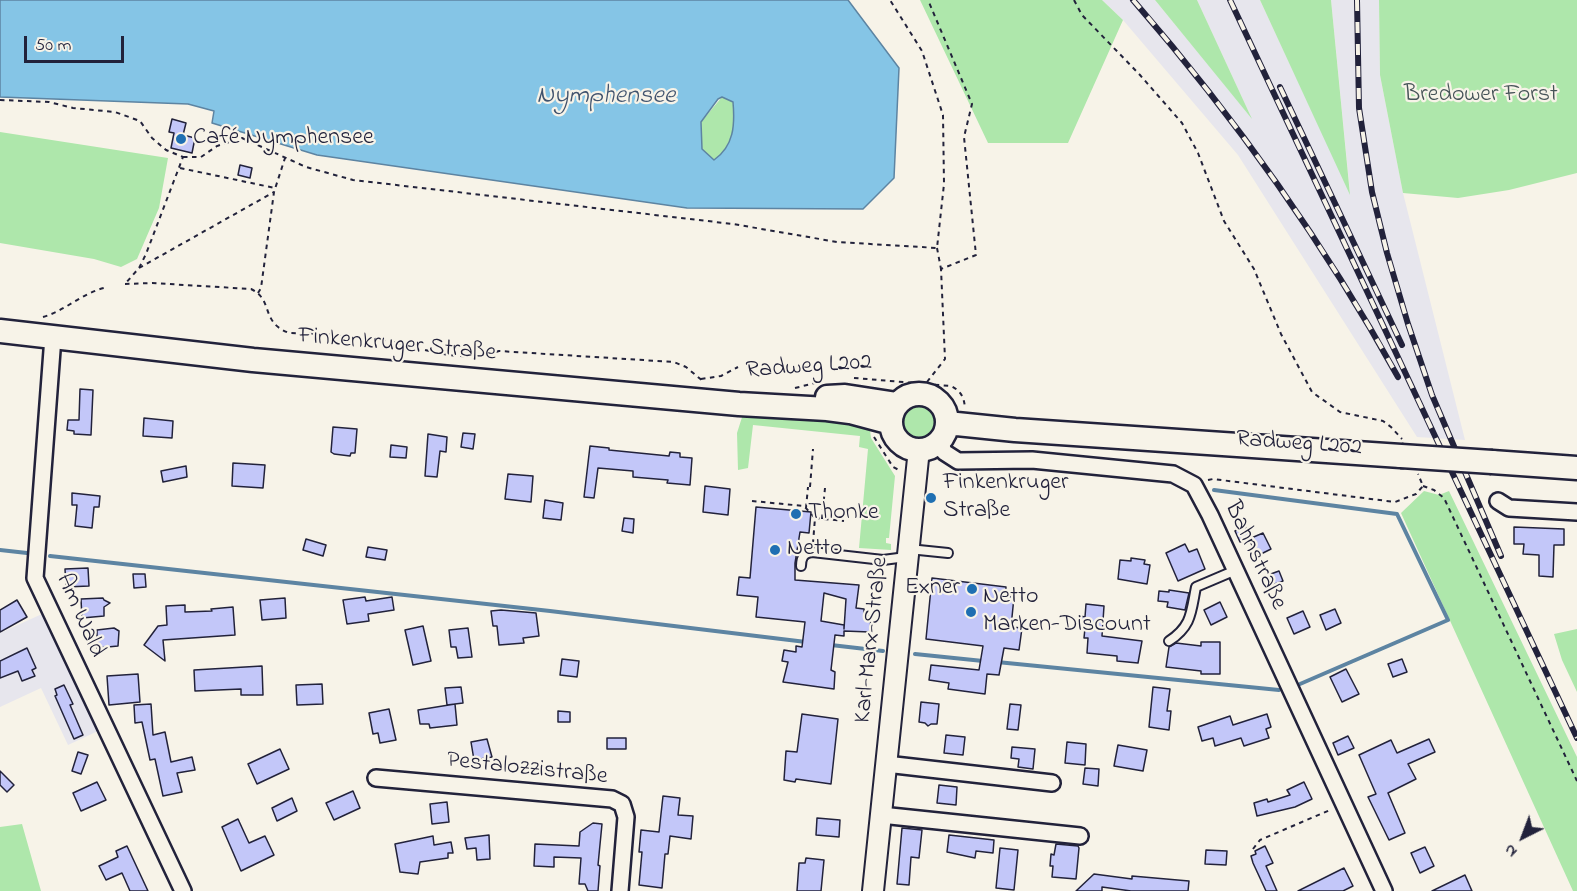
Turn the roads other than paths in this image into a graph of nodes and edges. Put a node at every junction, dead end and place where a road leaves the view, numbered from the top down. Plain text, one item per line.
1 (0, 331) edge
2 (53, 337) junction
3 (894, 413) junction
4 (950, 429) junction
5 (919, 449) junction
6 (1577, 468) edge
7 (1498, 501) dead end
8 (1577, 512) edge
9 (907, 553) junction
10 (948, 553) dead end
11 (801, 566) dead end
12 (1236, 570) junction
13 (1169, 641) dead end
14 (886, 764) junction
15 (376, 778) dead end
16 (1052, 783) dead end
17 (881, 815) junction
18 (1080, 836) dead end
19 (183, 891) edge
20 (620, 891) edge
21 (873, 891) edge
22 (1384, 891) edge

1 - 2 main road, Finkenkruger Straße
2 - 3 main road, Finkenkruger Straße
2 - 19 street, Am Wald
3 - 4 main road
3 - 5 main road
4 - 5 main road
4 - 6 main road, bridge
4 - 12 street, Bahnstraße
5 - 9 street, Karl-Marx-Straße
7 - 8 street
9 - 10 lane
9 - 11 lane
9 - 14 street, Karl-Marx-Straße
12 - 13 lane
12 - 22 street, Bahnstraße
14 - 16 street
14 - 17 street, Karl-Marx-Straße
15 - 20 street, Pestalozzistraße
17 - 18 street
17 - 21 street, Karl-Marx-Straße

